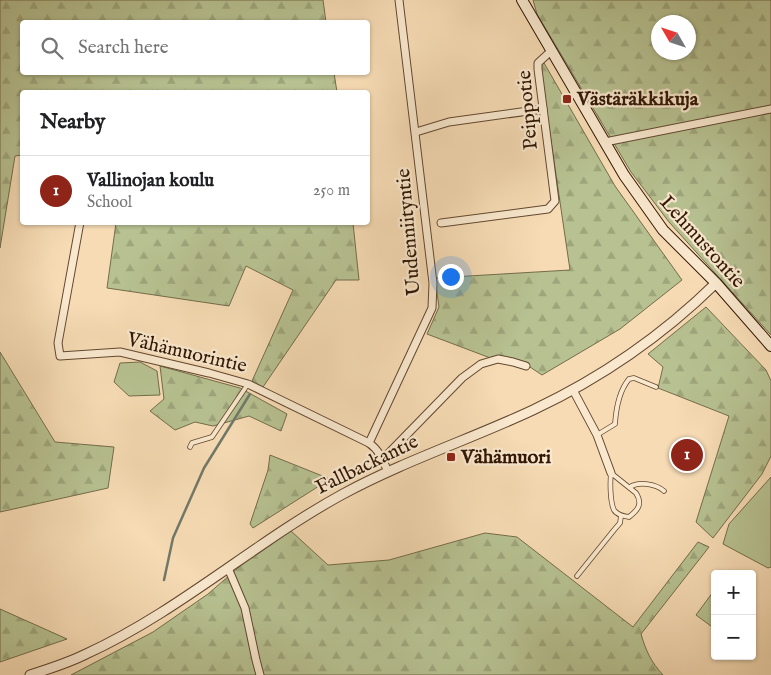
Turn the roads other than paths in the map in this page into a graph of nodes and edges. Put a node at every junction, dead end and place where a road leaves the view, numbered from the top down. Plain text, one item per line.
1 (399, 0) edge
2 (522, 0) edge
3 (551, 51) junction
4 (543, 109) junction
5 (771, 109) edge
6 (416, 132) junction
7 (605, 142) junction
8 (441, 223) dead end
9 (79, 225) edge
10 (716, 283) junction
11 (771, 346) edge
12 (526, 366) dead end
13 (248, 384) junction
14 (656, 386) dead end
15 (573, 390) junction
16 (597, 435) junction
17 (369, 443) junction
18 (190, 447) dead end
19 (383, 459) junction
20 (388, 472) junction
21 (612, 473) junction
22 (342, 479) dead end
23 (630, 487) junction
24 (664, 491) dead end
25 (621, 516) junction
26 (228, 568) junction
27 (577, 576) dead end
28 (30, 675) edge
29 (260, 675) edge

1 - 6 street, Uudenniityntie
2 - 3 main road, Lehmustontie
3 - 4 street, Peippotie
3 - 7 main road, Lehmustontie
4 - 6 street
4 - 8 street, Peippotie
5 - 7 street
6 - 17 street, Uudenniityntie
7 - 10 main road, Lehmustontie
9 - 13 street, Vähämuorintie
10 - 11 main road, Lehmustontie
10 - 15 street, Fallbackantie
12 - 19 street
13 - 17 street, Vähämuorintie
13 - 18 lane
14 - 16 lane
15 - 16 street
15 - 20 street, Fallbackantie
16 - 21 street
17 - 19 street
19 - 20 street
19 - 22 lane
20 - 26 street, Fallbackantie
21 - 23 lane
21 - 25 lane
23 - 24 lane
23 - 25 lane
25 - 27 lane
26 - 28 street, Fallbackantie
26 - 29 street

